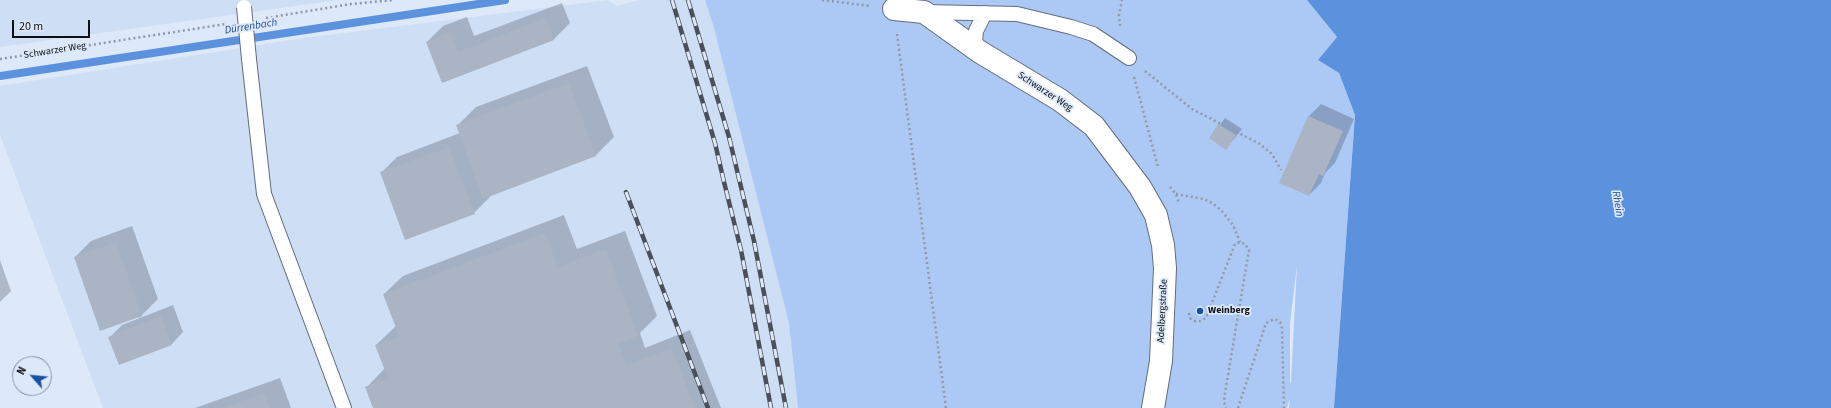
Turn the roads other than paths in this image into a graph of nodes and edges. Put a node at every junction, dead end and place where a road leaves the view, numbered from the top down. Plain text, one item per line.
1 (244, 7) dead end
2 (894, 9) road end
3 (924, 12) junction
4 (985, 13) junction
5 (980, 52) junction
6 (1124, 54) road end
7 (1156, 215) joint
8 (344, 408) edge
9 (1153, 408) edge

1 - 8 lane, bridge
2 - 3 street, Schwarzer Weg
3 - 4 lane, Schwarzer Weg
3 - 5 street, Schwarzer Weg
4 - 5 lane
4 - 6 lane, Schwarzer Weg
5 - 7 street, Schwarzer Weg
7 - 9 street, Adelbergstraße

